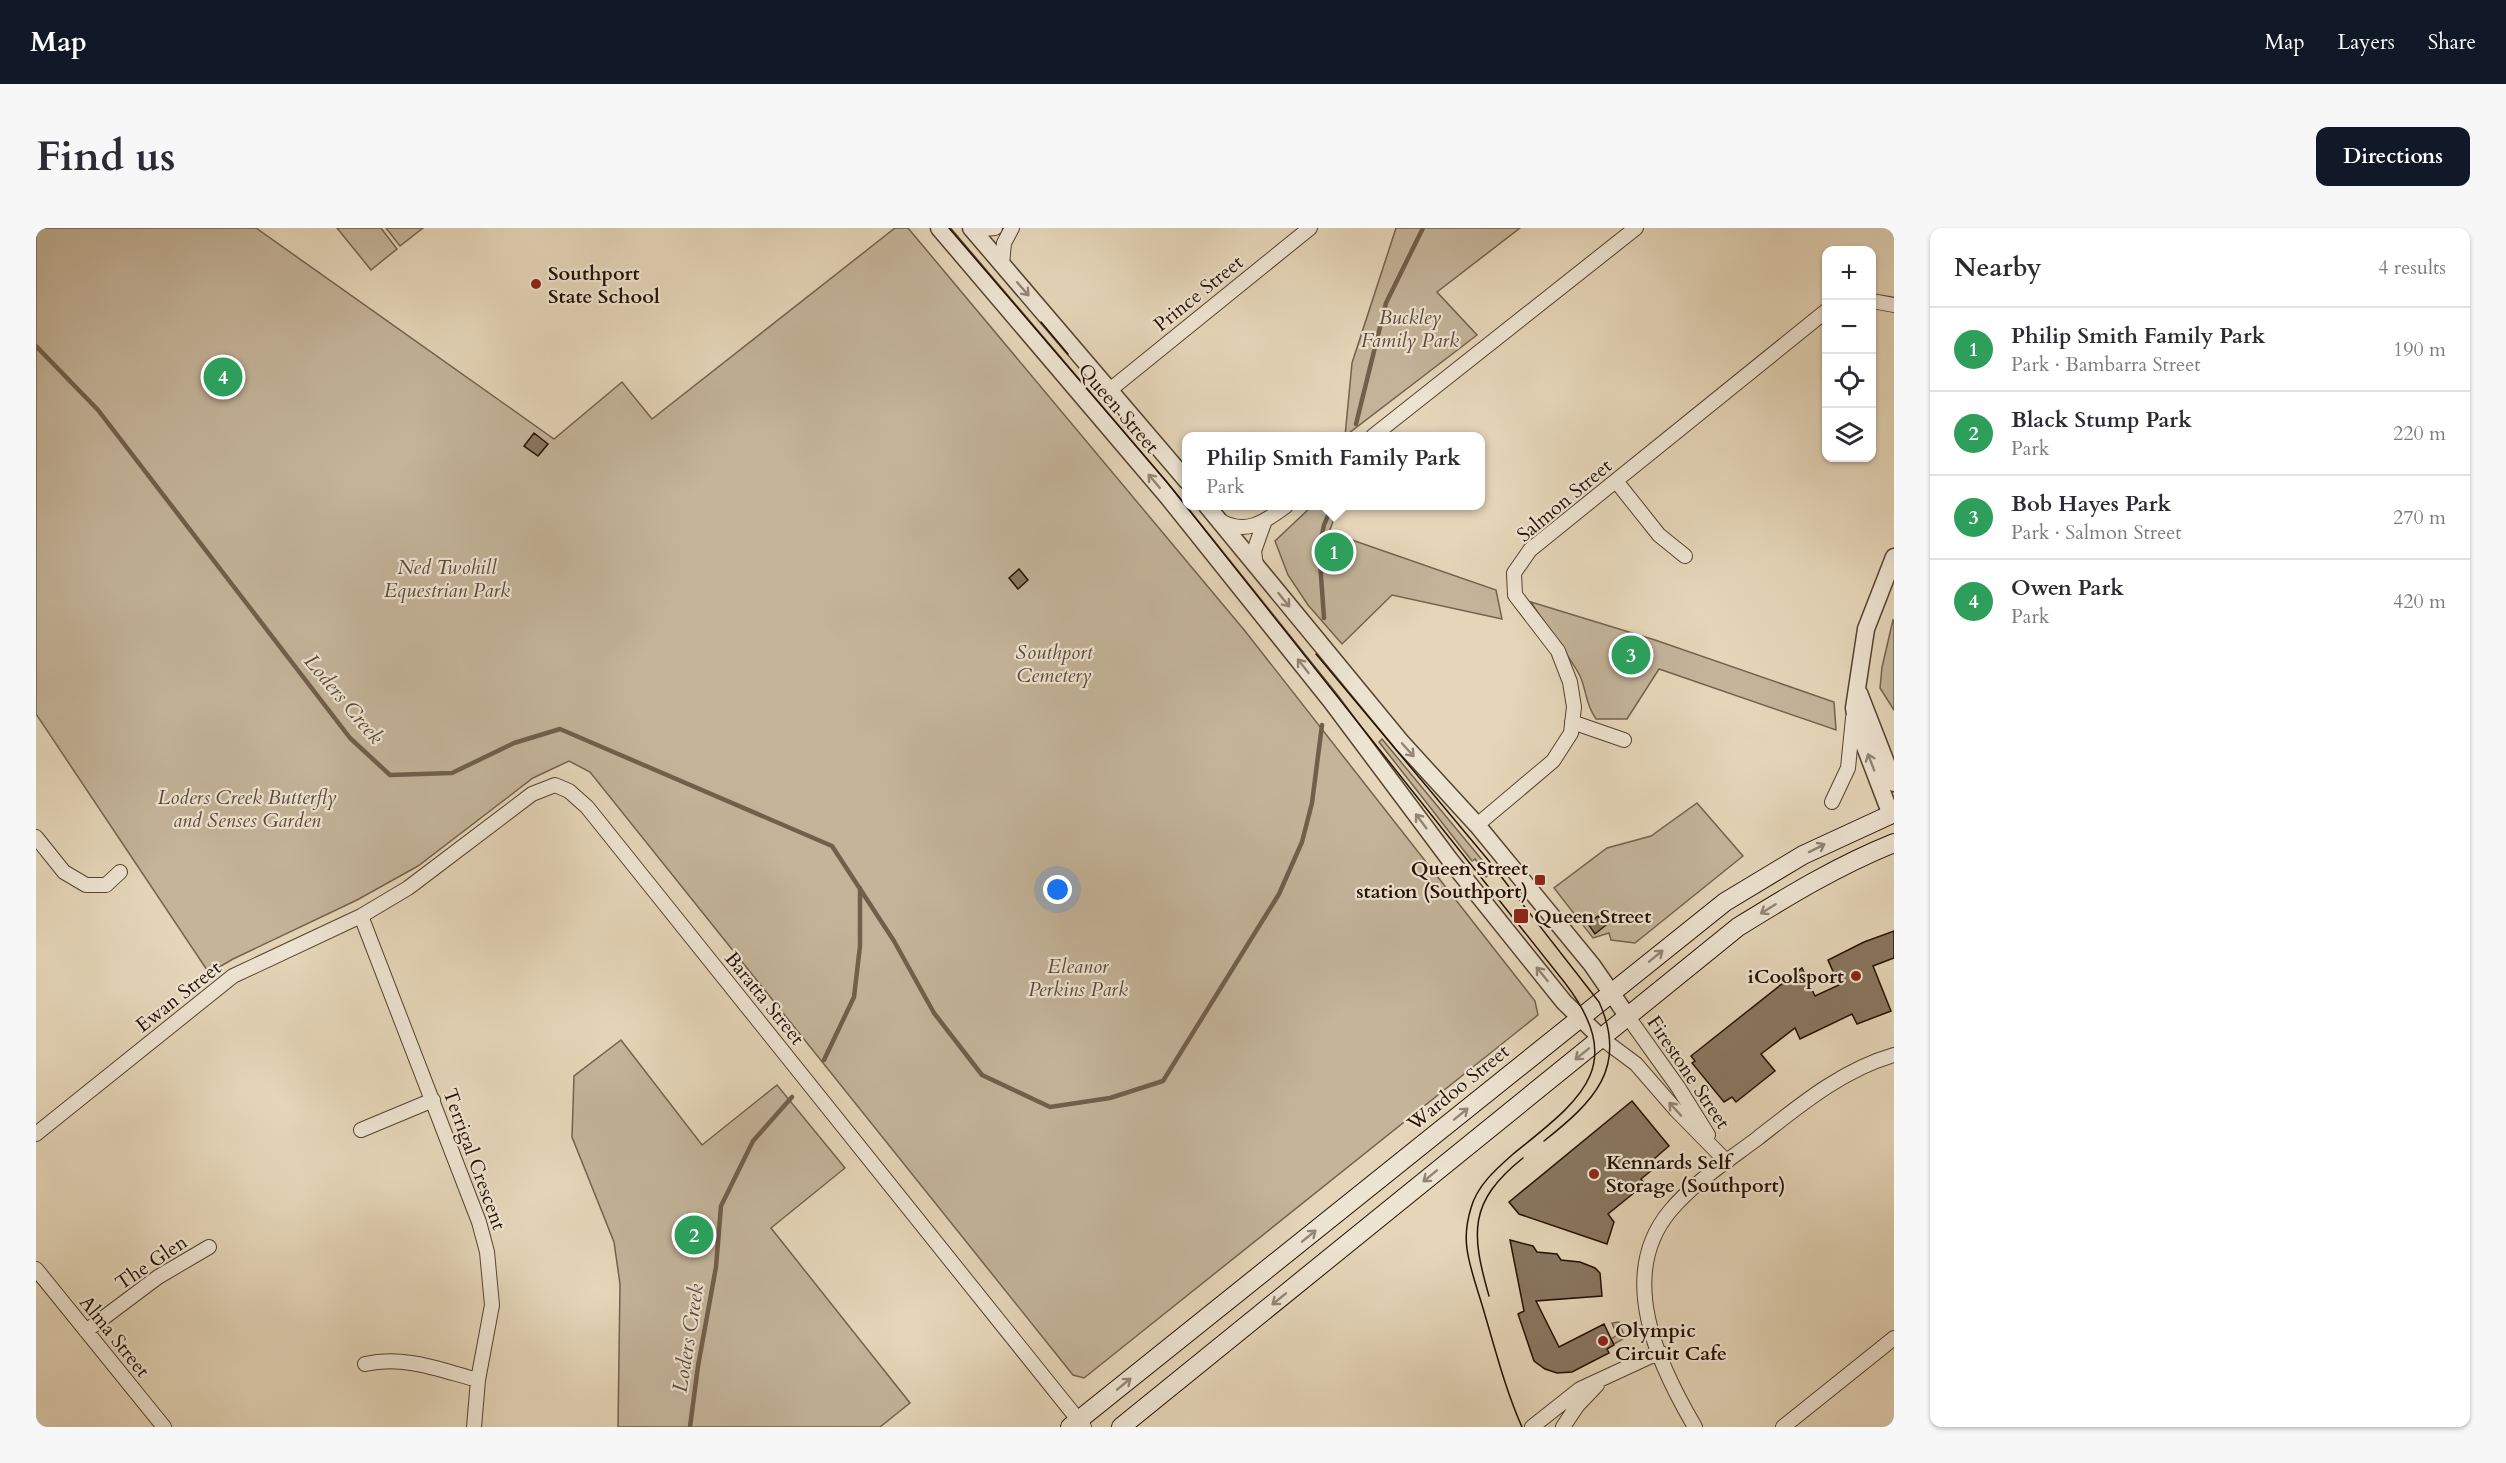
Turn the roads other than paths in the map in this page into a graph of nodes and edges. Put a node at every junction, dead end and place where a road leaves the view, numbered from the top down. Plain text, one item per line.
1 (939, 228) edge
2 (995, 228) edge
3 (1012, 228) edge
4 (1310, 228) edge
5 (1636, 228) edge
6 (972, 229) edge
7 (1002, 264) junction
8 (1876, 302) edge
9 (1894, 305) edge
10 (1822, 315) edge
11 (1110, 389) junction
12 (1378, 432) edge
13 (1182, 475) edge
14 (1616, 481) junction
15 (1210, 510) edge
16 (1281, 510) edge
17 (1219, 520) junction
18 (1264, 523) junction
19 (1685, 556) dead end
20 (1894, 557) edge
21 (1256, 566) junction
22 (1857, 675) junction
23 (1854, 708) junction
24 (1572, 722) junction
25 (1871, 727) junction
26 (1624, 740) dead end
27 (1894, 764) edge
28 (1894, 783) edge
29 (1832, 802) dead end
30 (1893, 816) edge
31 (1477, 825) junction
32 (36, 837) edge
33 (1894, 843) edge
34 (120, 872) dead end
35 (361, 916) junction
36 (1610, 993) junction
37 (1628, 1017) junction
38 (1580, 1018) junction
39 (1601, 1038) junction
40 (1894, 1055) edge
41 (433, 1100) junction
42 (361, 1130) dead end
43 (36, 1134) edge
44 (1717, 1150) junction
45 (1727, 1162) junction
46 (209, 1247) dead end
47 (36, 1269) edge
48 (86, 1331) junction
49 (1894, 1338) edge
50 (1660, 1352) junction
51 (365, 1364) dead end
52 (1611, 1375) junction
53 (478, 1380) junction
54 (1077, 1425) edge
55 (164, 1427) edge
56 (474, 1427) edge
57 (1121, 1427) edge
58 (1532, 1427) edge
59 (1563, 1427) edge
60 (1695, 1427) edge
61 (1783, 1427) edge

38 -> 1 street, Queen Street
2 - 6 street
3 - 7 street
4 - 11 street, Prince Street
5 - 12 street
6 - 7 street, Queen Street
7 -> 11 street, Queen Street
8 - 9 street
10 - 14 street, Salmon Street
11 - 13 street, Queen Street
14 - 19 street
14 - 24 street, Salmon Street
15 - 17 street
16 - 18 street
17 - 18 street
17 - 21 street
18 - 21 street
20 - 22 street
21 -> 31 street
22 - 23 street
22 - 25 street
23 - 29 street
30 -> 23 street
24 - 26 street
24 - 31 street, Salmon Street
25 - 27 street
25 - 28 street
36 -> 30 main road, Wardoo Street
31 - 36 street
32 - 34 street
33 -> 37 main road
35 - 41 street, Terrigal Crescent
35 - 43 street, Ewan Street
35 - 54 street, Baratta Street
36 - 37 street
36 - 38 main road, Wardoo Street
37 - 39 main road
37 - 44 street, Firestone Street
38 - 39 street, Queen Street
54 -> 38 main road, Wardoo Street
44 -> 39 street, Firestone Street
39 -> 57 main road
40 - 45 street
41 - 42 street
41 - 53 street, Terrigal Crescent
44 - 45 street, Firestone Street
45 - 50 street
46 - 48 street, The Glen
47 - 48 street, Alma Street
48 - 55 street, Alma Street
49 - 61 street
50 - 52 street
50 - 60 street
51 - 53 street
52 - 58 street
52 - 59 street
53 - 56 street, Terrigal Crescent

